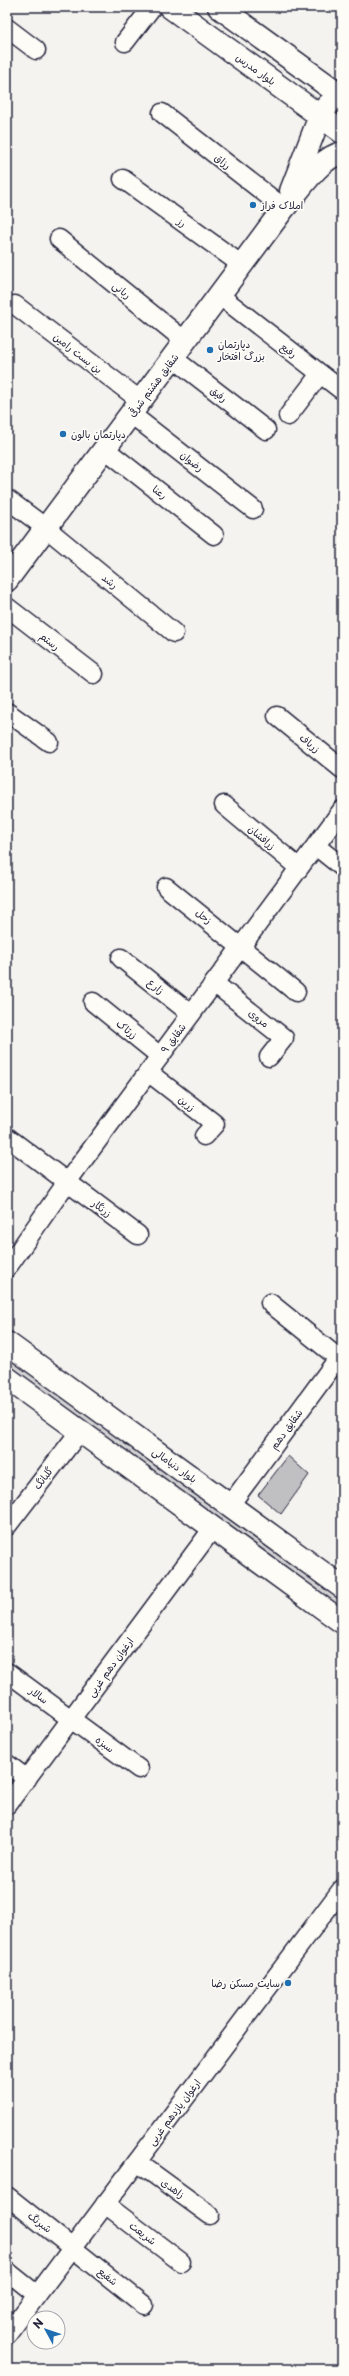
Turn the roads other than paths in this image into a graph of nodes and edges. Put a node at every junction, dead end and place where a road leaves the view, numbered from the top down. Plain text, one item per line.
1 (152, 7) edge
2 (170, 7) edge
3 (219, 7) edge
4 (7, 28) edge
5 (125, 42) dead end
6 (36, 50) dead end
7 (340, 91) edge
8 (162, 113) dead end
9 (320, 116) junction
10 (342, 132) edge
11 (342, 153) edge
12 (123, 179) dead end
13 (284, 208) junction
14 (59, 238) dead end
15 (242, 265) junction
16 (219, 295) junction
17 (16, 304) dead end
18 (179, 349) junction
19 (320, 374) junction
20 (340, 390) dead end
21 (136, 407) junction
22 (288, 416) dead end
23 (266, 430) dead end
24 (105, 448) junction
25 (7, 500) edge
26 (253, 509) dead end
27 (46, 528) junction
28 (214, 535) dead end
29 (7, 580) edge
30 (7, 607) edge
31 (174, 633) dead end
32 (94, 674) dead end
33 (7, 712) edge
34 (277, 716) dead end
35 (49, 742) dead end
36 (342, 769) edge
37 (224, 805) dead end
38 (342, 810) edge
39 (316, 846) junction
40 (342, 867) edge
41 (299, 868) junction
42 (166, 887) dead end
43 (241, 946) junction
44 (121, 958) dead end
45 (214, 983) junction
46 (296, 992) dead end
47 (93, 1002) dead end
48 (191, 1014) junction
49 (160, 1056) junction
50 (269, 1057) dead end
51 (148, 1072) junction
52 (204, 1136) dead end
53 (7, 1137) edge
54 (67, 1182) junction
55 (138, 1235) dead end
56 (7, 1268) edge
57 (270, 1304) dead end
58 (7, 1343) edge
59 (341, 1358) edge
60 (7, 1378) edge
61 (80, 1431) junction
62 (230, 1505) junction
63 (7, 1526) edge
64 (213, 1528) junction
65 (342, 1587) edge
66 (342, 1622) edge
67 (7, 1672) edge
68 (72, 1719) junction
69 (7, 1764) edge
70 (139, 1769) dead end
71 (27, 1779) junction
72 (7, 1805) edge
73 (342, 1889) edge
74 (137, 2162) junction
75 (7, 2196) edge
76 (105, 2204) junction
77 (210, 2215) dead end
78 (72, 2247) junction
79 (181, 2262) dead end
80 (7, 2271) edge
81 (37, 2295) junction
82 (144, 2305) dead end
83 (7, 2335) edge

1 - 5 street
2 - 9 main road, بلوار مدرس
3 - 7 main road
4 - 6 street
7 - 9 main road, شقایق هشتم شرقی
8 - 13 street, رزاق
9 - 10 main road, بلوار مدرس
9 - 13 main road, شقایق هشتم شرقی
11 - 13 main road, شقایق هشتم شرقی
12 - 15 street, رز
13 - 15 main road, شقایق هشتم شرقی
14 - 18 street, ربانی
15 - 16 main road, شقایق هشتم شرقی
16 - 18 main road, شقایق هشتم شرقی
16 - 19 street, رفیع
17 - 21 street, بن بست رامین
18 - 21 main road, شقایق هشتم شرقی
18 - 23 street, رفیق
19 - 20 street, رفیع
19 - 22 street
21 - 24 main road, شقایق هشتم شرقی
21 - 26 street, رضوان
24 - 27 main road, شقایق هشتم شرقی
24 - 28 street, رعنا
25 - 27 street, رشد
27 - 29 main road, شقایق هشتم شرقی
27 - 31 street, رشد
30 - 32 street, رستم
33 - 35 street
34 - 36 street, زرباف
37 - 41 street, زرافشان
38 - 39 street, شقایق ۹
39 - 40 street
39 - 41 street, شقایق ۹
41 - 43 street, شقایق ۹
42 - 43 street, زحل
43 - 45 street, شقایق ۹
43 - 46 street, زحل
44 - 48 street, زارع
45 - 48 street, شقایق ۹
45 - 50 street, مروی
47 - 49 street, زرتاک
48 - 49 street, شقایق ۹
49 - 51 street, شقایق ۹
51 - 52 street, زرین
51 - 54 street, شقایق ۹
53 - 54 street, زرنگار
54 - 55 street, زرنگار
54 - 56 street, شقایق ۹
57 - 59 street
58 - 62 main road, بلوار دنیامالی
59 - 62 street, شقایق دهم
60 - 61 main road
61 - 63 street, گلبانگ
61 - 64 main road
62 - 65 main road, بلوار دنیامالی
64 - 66 main road
64 - 68 street, ارغوان دهم غربی
67 - 68 street, سالار
68 - 70 street, سبزه
68 - 71 street, ارغوان دهم غربی
69 - 71 street
71 - 72 street, ارغوان دهم غربی
73 - 74 street, ارغوان یازدهم غربی
74 - 76 street, ارغوان یازدهم غربی
74 - 77 street, زاهدی
75 - 78 street, شبرنگ
76 - 78 street, ارغوان یازدهم غربی
76 - 79 street, شریعت
78 - 81 street, ارغوان یازدهم غربی
78 - 82 street, شفیع
80 - 81 street
81 - 83 street, ارغوان یازدهم غربی

